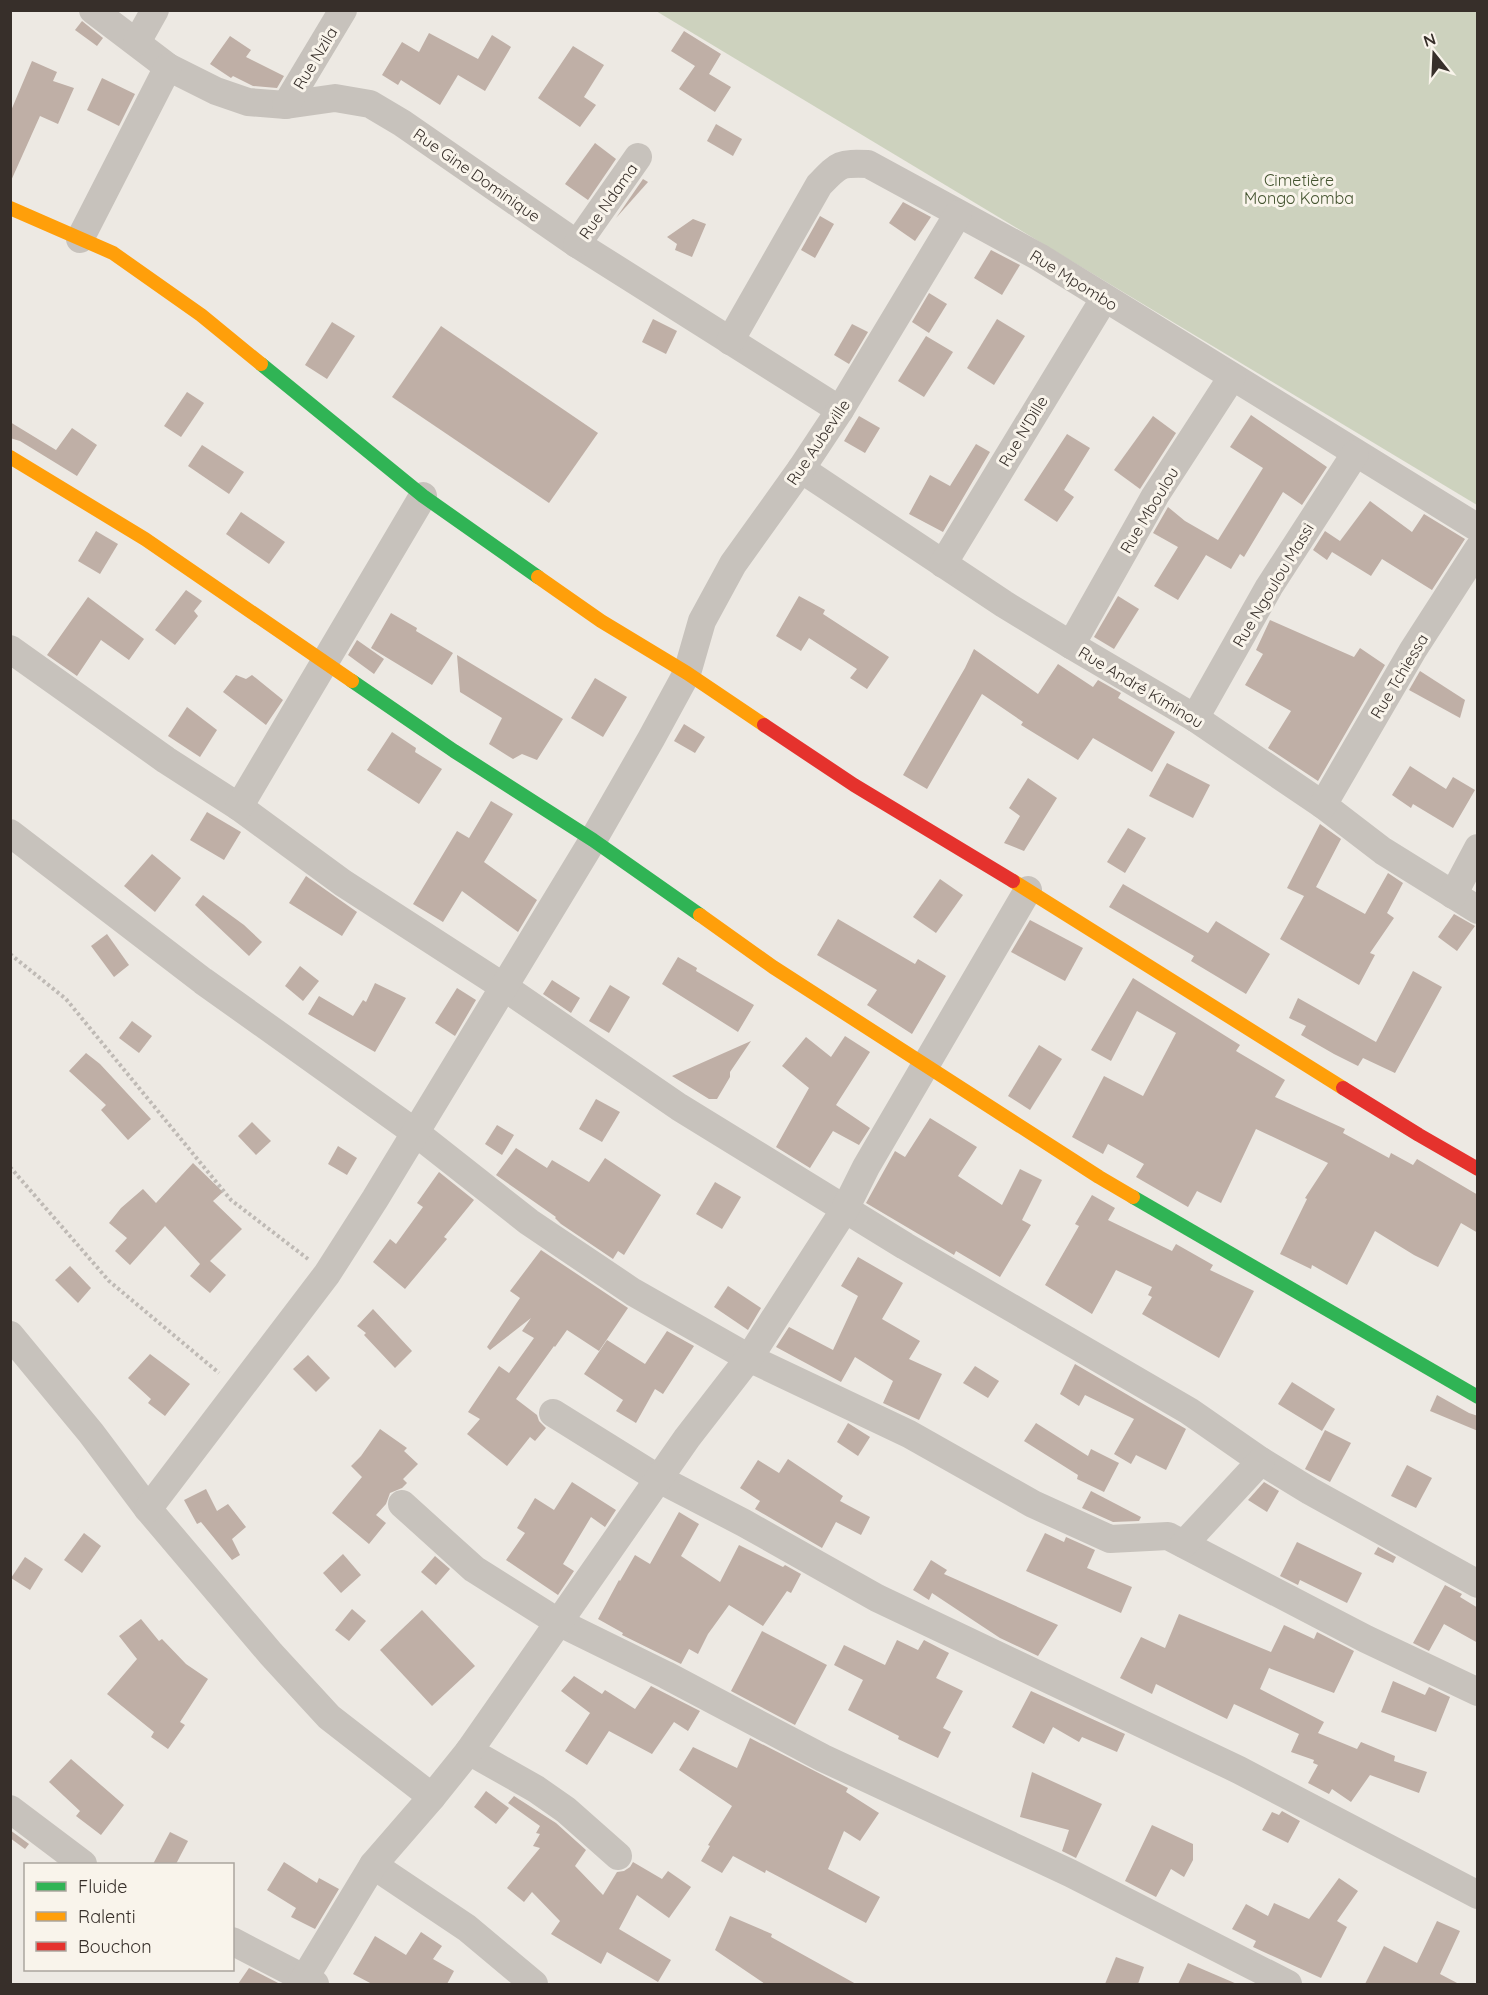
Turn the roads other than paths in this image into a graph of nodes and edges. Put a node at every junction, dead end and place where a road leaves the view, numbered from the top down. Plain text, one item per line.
1 (93, 10) edge
2 (155, 10) edge
3 (343, 10) edge
4 (137, 42) junction
5 (168, 67) junction
6 (286, 105) junction
7 (638, 157) dead end
8 (10, 208) edge
9 (958, 214) junction
10 (80, 239) junction
11 (577, 244) junction
12 (1104, 298) junction
13 (730, 341) junction
14 (1232, 377) junction
15 (840, 410) junction
16 (1355, 454) junction
17 (10, 457) edge
18 (801, 470) junction
19 (423, 496) junction
20 (1478, 528) edge
21 (1478, 549) edge
22 (943, 564) junction
23 (1071, 645) junction
24 (10, 649) edge
25 (324, 662) junction
26 (687, 673) junction
27 (1194, 718) junction
28 (1323, 805) junction
29 (239, 807) junction
30 (10, 833) edge
31 (593, 840) junction
32 (1478, 848) edge
33 (1028, 890) junction
34 (1453, 895) junction
35 (1478, 910) edge
36 (504, 987) junction
37 (926, 1065) junction
38 (416, 1133) junction
39 (1478, 1169) edge
40 (845, 1209) junction
41 (10, 1335) edge
42 (749, 1358) junction
43 (1478, 1397) edge
44 (554, 1413) dead end
45 (1261, 1461) junction
46 (659, 1479) junction
47 (402, 1504) dead end
48 (148, 1509) junction
49 (1184, 1544) junction
50 (1478, 1584) edge
51 (558, 1622) junction
52 (1478, 1692) edge
53 (469, 1751) junction
54 (432, 1797) junction
55 (15, 1818) edge
56 (618, 1856) dead end
57 (82, 1863) edge
58 (373, 1865) junction
59 (1478, 1895) edge
60 (234, 1942) edge
61 (307, 1982) edge
62 (534, 1984) edge
63 (1288, 1984) edge

1 - 4 street, Rue Gine Dominique
2 - 4 street
3 - 6 street, Rue Nzila
4 - 5 street, Rue Gine Dominique
5 - 6 street, Rue Gine Dominique
5 - 10 street
6 - 11 street, Rue Gine Dominique
7 - 11 street, Rue Ndama
8 - 10 street
9 - 12 street, Rue Mpombo
9 - 13 street, Rue Mpombo
9 - 15 street, Rue Aubeville
10 - 19 street
11 - 13 street, Rue Gine Dominique
12 - 14 street, Rue Mpombo
12 - 22 street, Rue N'Dille
13 - 15 street, Rue Gine Dominique
14 - 16 street, Rue Mpombo
14 - 23 street, Rue Mboulou
15 - 18 street, Rue Aubeville
16 - 20 street, Rue Mpombo
16 - 27 street, Rue Ngoulou Massi
17 - 25 street
18 - 22 street, Rue André Kiminou
18 - 26 street, Rue Aubeville
19 - 25 street
19 - 26 street
21 - 28 street, Rue Tchiessa
22 - 23 street, Rue André Kiminou
23 - 27 street, Rue André Kiminou
24 - 29 street
25 - 29 street
25 - 31 street
26 - 31 street, Rue Aubeville
26 - 33 street
27 - 28 street, Rue André Kiminou
28 - 34 street, Rue André Kiminou
29 - 36 street
30 - 38 street
31 - 36 street, Rue Aubeville
31 - 37 street
32 - 34 street
33 - 37 street
33 - 39 street
34 - 35 street, Rue André Kiminou
36 - 38 street, Rue Aubeville
36 - 40 street
37 - 40 street
37 - 43 street
38 - 42 street
38 - 48 street, Rue Aubeville
40 - 42 street
40 - 45 street
41 - 48 street
42 - 46 street
42 - 49 street
44 - 46 street
45 - 49 street
45 - 50 street
46 - 51 street
46 - 59 street
47 - 51 street
48 - 54 street
49 - 52 street
51 - 53 street
51 - 63 street
53 - 54 street
53 - 56 street
54 - 58 street
55 - 57 street
58 - 61 street
58 - 62 street
60 - 61 street

